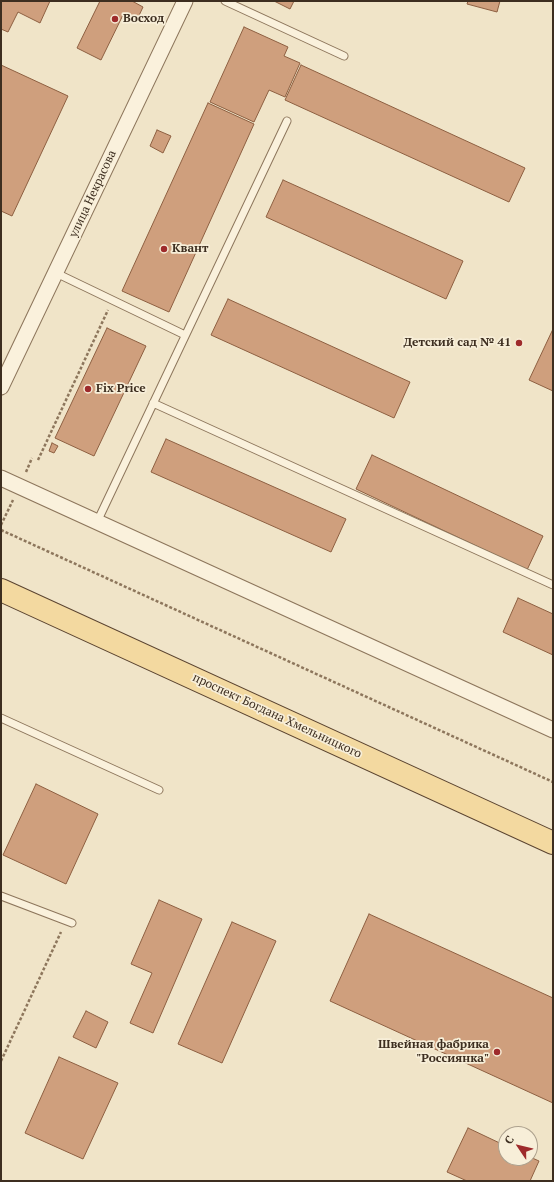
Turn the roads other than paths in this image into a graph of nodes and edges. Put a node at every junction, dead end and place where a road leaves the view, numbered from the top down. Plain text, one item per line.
1 (185, 1) edge
2 (225, 1) edge
3 (344, 56) dead end
4 (287, 121) dead end
5 (56, 273) junction
6 (185, 335) junction
7 (1, 387) edge
8 (153, 403) junction
9 (1, 478) edge
10 (97, 522) junction
11 (553, 585) edge
12 (1, 590) edge
13 (1, 718) edge
14 (553, 730) edge
15 (159, 790) dead end
16 (553, 843) edge
17 (2, 897) edge
18 (69, 922) road end

1 - 5 street, улица Некрасова
2 - 3 lane
4 - 6 lane
5 - 6 lane
5 - 7 street, улица Некрасова
6 - 8 lane
8 - 10 lane
8 - 11 lane
9 - 10 street
10 - 14 street
12 - 16 main road, проспект Богдана Хмельницкого
13 - 15 lane
17 - 18 lane

